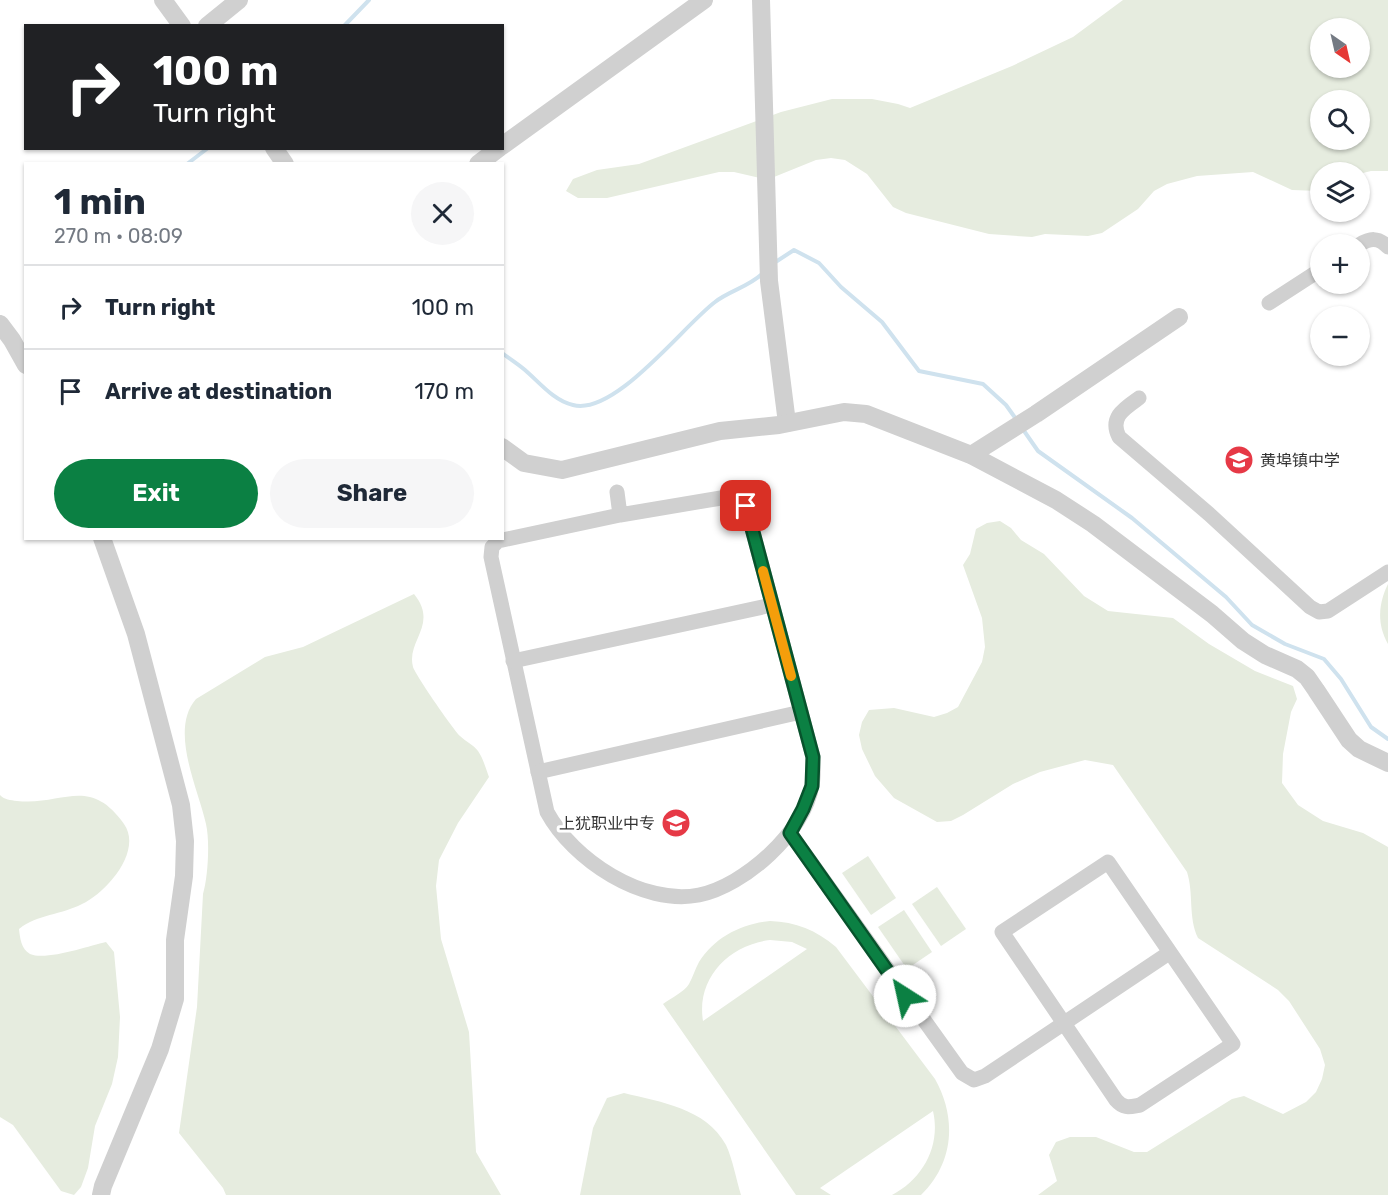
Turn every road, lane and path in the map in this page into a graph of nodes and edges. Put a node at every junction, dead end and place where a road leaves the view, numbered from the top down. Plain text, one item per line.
1 (163, 0) edge
2 (238, 0) edge
3 (704, 0) edge
4 (761, 0) edge
5 (181, 24) edge
6 (209, 24) edge
7 (504, 145) edge
8 (496, 150) edge
9 (481, 162) edge
10 (1370, 240) edge
11 (1388, 247) edge
12 (1310, 276) edge
13 (1269, 303) dead end
14 (1179, 317) dead end
15 (0, 324) edge
16 (24, 361) edge
17 (1139, 398) dead end
18 (787, 423) junction
19 (504, 448) edge
20 (971, 455) junction
21 (617, 492) dead end
22 (620, 515) junction
23 (103, 540) edge
24 (503, 540) edge
25 (504, 540) edge
26 (1388, 572) edge
27 (772, 605) junction
28 (513, 661) junction
29 (801, 712) junction
30 (1388, 763) edge
31 (538, 772) junction
32 (790, 833) junction
33 (1169, 952) junction
34 (1065, 1022) junction
35 (101, 1195) edge

1 - 5 street
2 - 6 street
3 - 7 street
4 - 18 street
8 - 9 street
10 - 11 street
12 - 13 street
14 - 20 street
15 - 16 street
17 - 26 street
18 - 19 street
18 - 20 street
20 - 30 street
21 - 22 street
22 - 25 street
22 - 27 street
23 - 35 street
24 - 28 street
27 - 28 street
27 - 29 street
28 - 31 street
29 - 31 street
29 - 32 street
31 - 32 street
32 - 34 street
33 - 34 street
33 - 34 street
33 - 34 street

